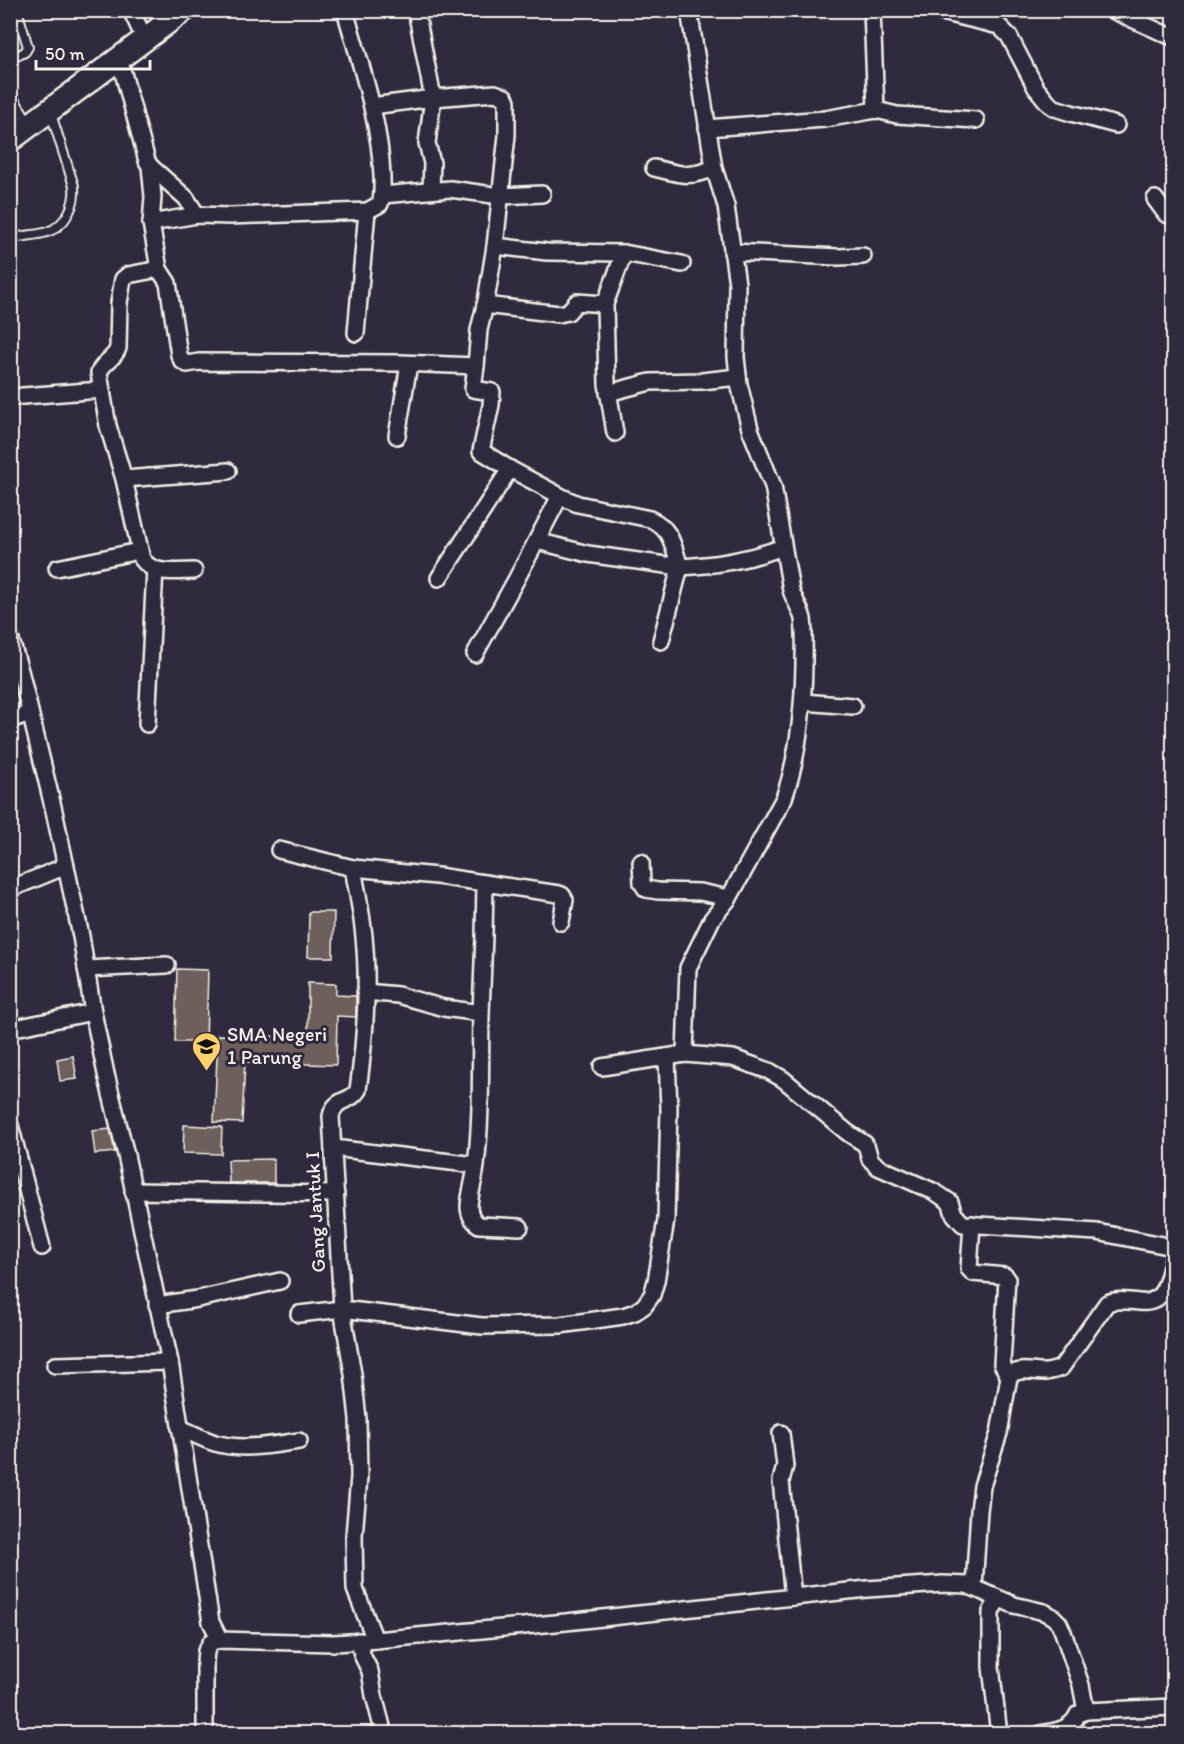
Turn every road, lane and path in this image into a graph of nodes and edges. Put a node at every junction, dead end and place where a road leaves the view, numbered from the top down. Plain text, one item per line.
1 (17, 10) edge
2 (131, 10) edge
3 (184, 10) edge
4 (345, 10) edge
5 (416, 10) edge
6 (689, 10) edge
7 (872, 10) edge
8 (933, 10) edge
9 (1112, 10) edge
10 (985, 16) edge
11 (1173, 38) edge
12 (144, 40) junction
13 (119, 58) junction
14 (10, 59) edge
15 (10, 93) edge
16 (433, 98) junction
17 (372, 106) junction
18 (50, 110) junction
19 (876, 110) junction
20 (976, 120) dead end
21 (30, 125) junction
22 (1116, 125) dead end
23 (707, 128) junction
24 (10, 140) edge
25 (150, 166) junction
26 (654, 168) dead end
27 (714, 168) junction
28 (431, 190) junction
29 (542, 194) dead end
30 (382, 195) junction
31 (500, 196) junction
32 (1155, 199) dead end
33 (367, 212) junction
34 (197, 215) junction
35 (1173, 217) edge
36 (151, 223) junction
37 (19, 237) dead end
38 (495, 246) junction
39 (732, 252) junction
40 (624, 253) junction
41 (862, 256) dead end
42 (682, 264) dead end
43 (159, 269) junction
44 (605, 304) junction
45 (485, 305) junction
46 (356, 333) dead end
47 (409, 364) junction
48 (476, 366) junction
49 (738, 377) junction
50 (101, 390) junction
51 (608, 393) junction
52 (10, 397) edge
53 (615, 433) dead end
54 (397, 436) dead end
55 (510, 469) junction
56 (228, 471) dead end
57 (124, 479) junction
58 (560, 496) junction
59 (537, 541) junction
60 (783, 547) junction
61 (139, 551) junction
62 (680, 567) junction
63 (57, 568) dead end
64 (155, 569) junction
65 (194, 571) dead end
66 (439, 578) dead end
67 (10, 637) edge
68 (661, 641) dead end
69 (13, 654) edge
70 (475, 654) dead end
71 (803, 702) junction
72 (853, 706) dead end
73 (30, 713) junction
74 (10, 720) edge
75 (147, 724) dead end
76 (279, 850) dead end
77 (641, 862) dead end
78 (66, 866) junction
79 (353, 868) junction
80 (485, 883) junction
81 (10, 890) edge
82 (729, 898) junction
83 (561, 922) dead end
84 (167, 965) dead end
85 (86, 969) junction
86 (365, 992) junction
87 (93, 1012) junction
88 (481, 1012) junction
89 (10, 1029) edge
90 (685, 1054) junction
91 (667, 1057) junction
92 (602, 1067) dead end
93 (10, 1125) edge
94 (333, 1148) junction
95 (476, 1165) junction
96 (133, 1191) junction
97 (336, 1194) junction
98 (972, 1224) junction
99 (520, 1227) dead end
100 (42, 1247) dead end
101 (1173, 1249) edge
102 (1173, 1255) edge
103 (280, 1281) dead end
104 (157, 1305) junction
105 (342, 1309) junction
106 (298, 1314) dead end
107 (170, 1362) junction
108 (55, 1365) dead end
109 (1009, 1377) junction
110 (180, 1428) junction
111 (781, 1433) dead end
112 (299, 1441) dead end
113 (974, 1587) junction
114 (792, 1597) junction
115 (998, 1599) junction
116 (220, 1640) junction
117 (375, 1640) junction
118 (358, 1641) junction
119 (1173, 1707) edge
120 (1086, 1711) junction
121 (205, 1734) edge
122 (384, 1734) edge
123 (999, 1734) edge
124 (1040, 1734) edge

1 - 14 lane
2 - 12 street
3 - 12 street
4 - 17 street
5 - 16 street
6 - 23 street
7 - 19 street
8 - 10 street
9 - 11 street
10 - 22 street
12 - 13 street
13 - 18 street
13 - 25 street
15 - 21 lane
16 - 17 street
16 - 28 street
16 - 31 street
17 - 30 street
18 - 21 street
18 - 37 lane
19 - 20 street
19 - 23 street
21 - 24 street
23 - 27 street
25 - 34 street
25 - 36 street
26 - 27 street
27 - 39 street
28 - 30 street
28 - 31 street
29 - 31 street
30 - 33 street
31 - 38 street
32 - 35 street
33 - 34 street
33 - 46 street
34 - 36 street
36 - 43 street
38 - 40 street
38 - 45 street
39 - 41 street
39 - 49 street
40 - 42 street
40 - 44 street
43 - 47 street
43 - 50 street
44 - 45 street
44 - 51 street
45 - 48 street
47 - 48 street
47 - 54 street
48 - 55 street
49 - 51 street
49 - 60 street
50 - 52 street
50 - 57 street
51 - 53 street
55 - 58 street
55 - 66 street
56 - 57 street
57 - 61 street
58 - 59 street
58 - 62 street
59 - 62 street
59 - 70 street
60 - 62 street
60 - 71 street
61 - 63 street
61 - 64 street
62 - 68 street
64 - 65 street
64 - 75 street
67 - 69 street
69 - 73 street
71 - 72 street
71 - 82 street
73 - 74 street
73 - 78 street
76 - 79 street
77 - 82 street
78 - 81 street
78 - 85 street
79 - 80 street
79 - 86 street, Gang Jantuk I
80 - 83 street
80 - 88 street
82 - 90 street
84 - 85 street
85 - 87 street
86 - 88 street
86 - 94 street, Gang Jantuk I
87 - 89 street
87 - 96 street
88 - 95 street
90 - 91 street
90 - 98 street
91 - 92 street
91 - 105 street
93 - 100 street
94 - 95 street
94 - 97 street, Gang Jantuk I
95 - 99 street
96 - 97 street
96 - 104 street
97 - 105 street, Gang Jantuk I
98 - 101 street
98 - 109 street
102 - 109 street
103 - 104 street
104 - 107 street
105 - 106 street
105 - 117 street, Gang Jantuk I
107 - 108 street
107 - 110 street
109 - 113 street
110 - 112 street
110 - 116 street
111 - 114 street
113 - 114 street
113 - 115 street
114 - 117 street
115 - 120 street
115 - 123 street
116 - 118 street
116 - 121 street
117 - 118 street
118 - 122 street
119 - 120 street
120 - 124 street

